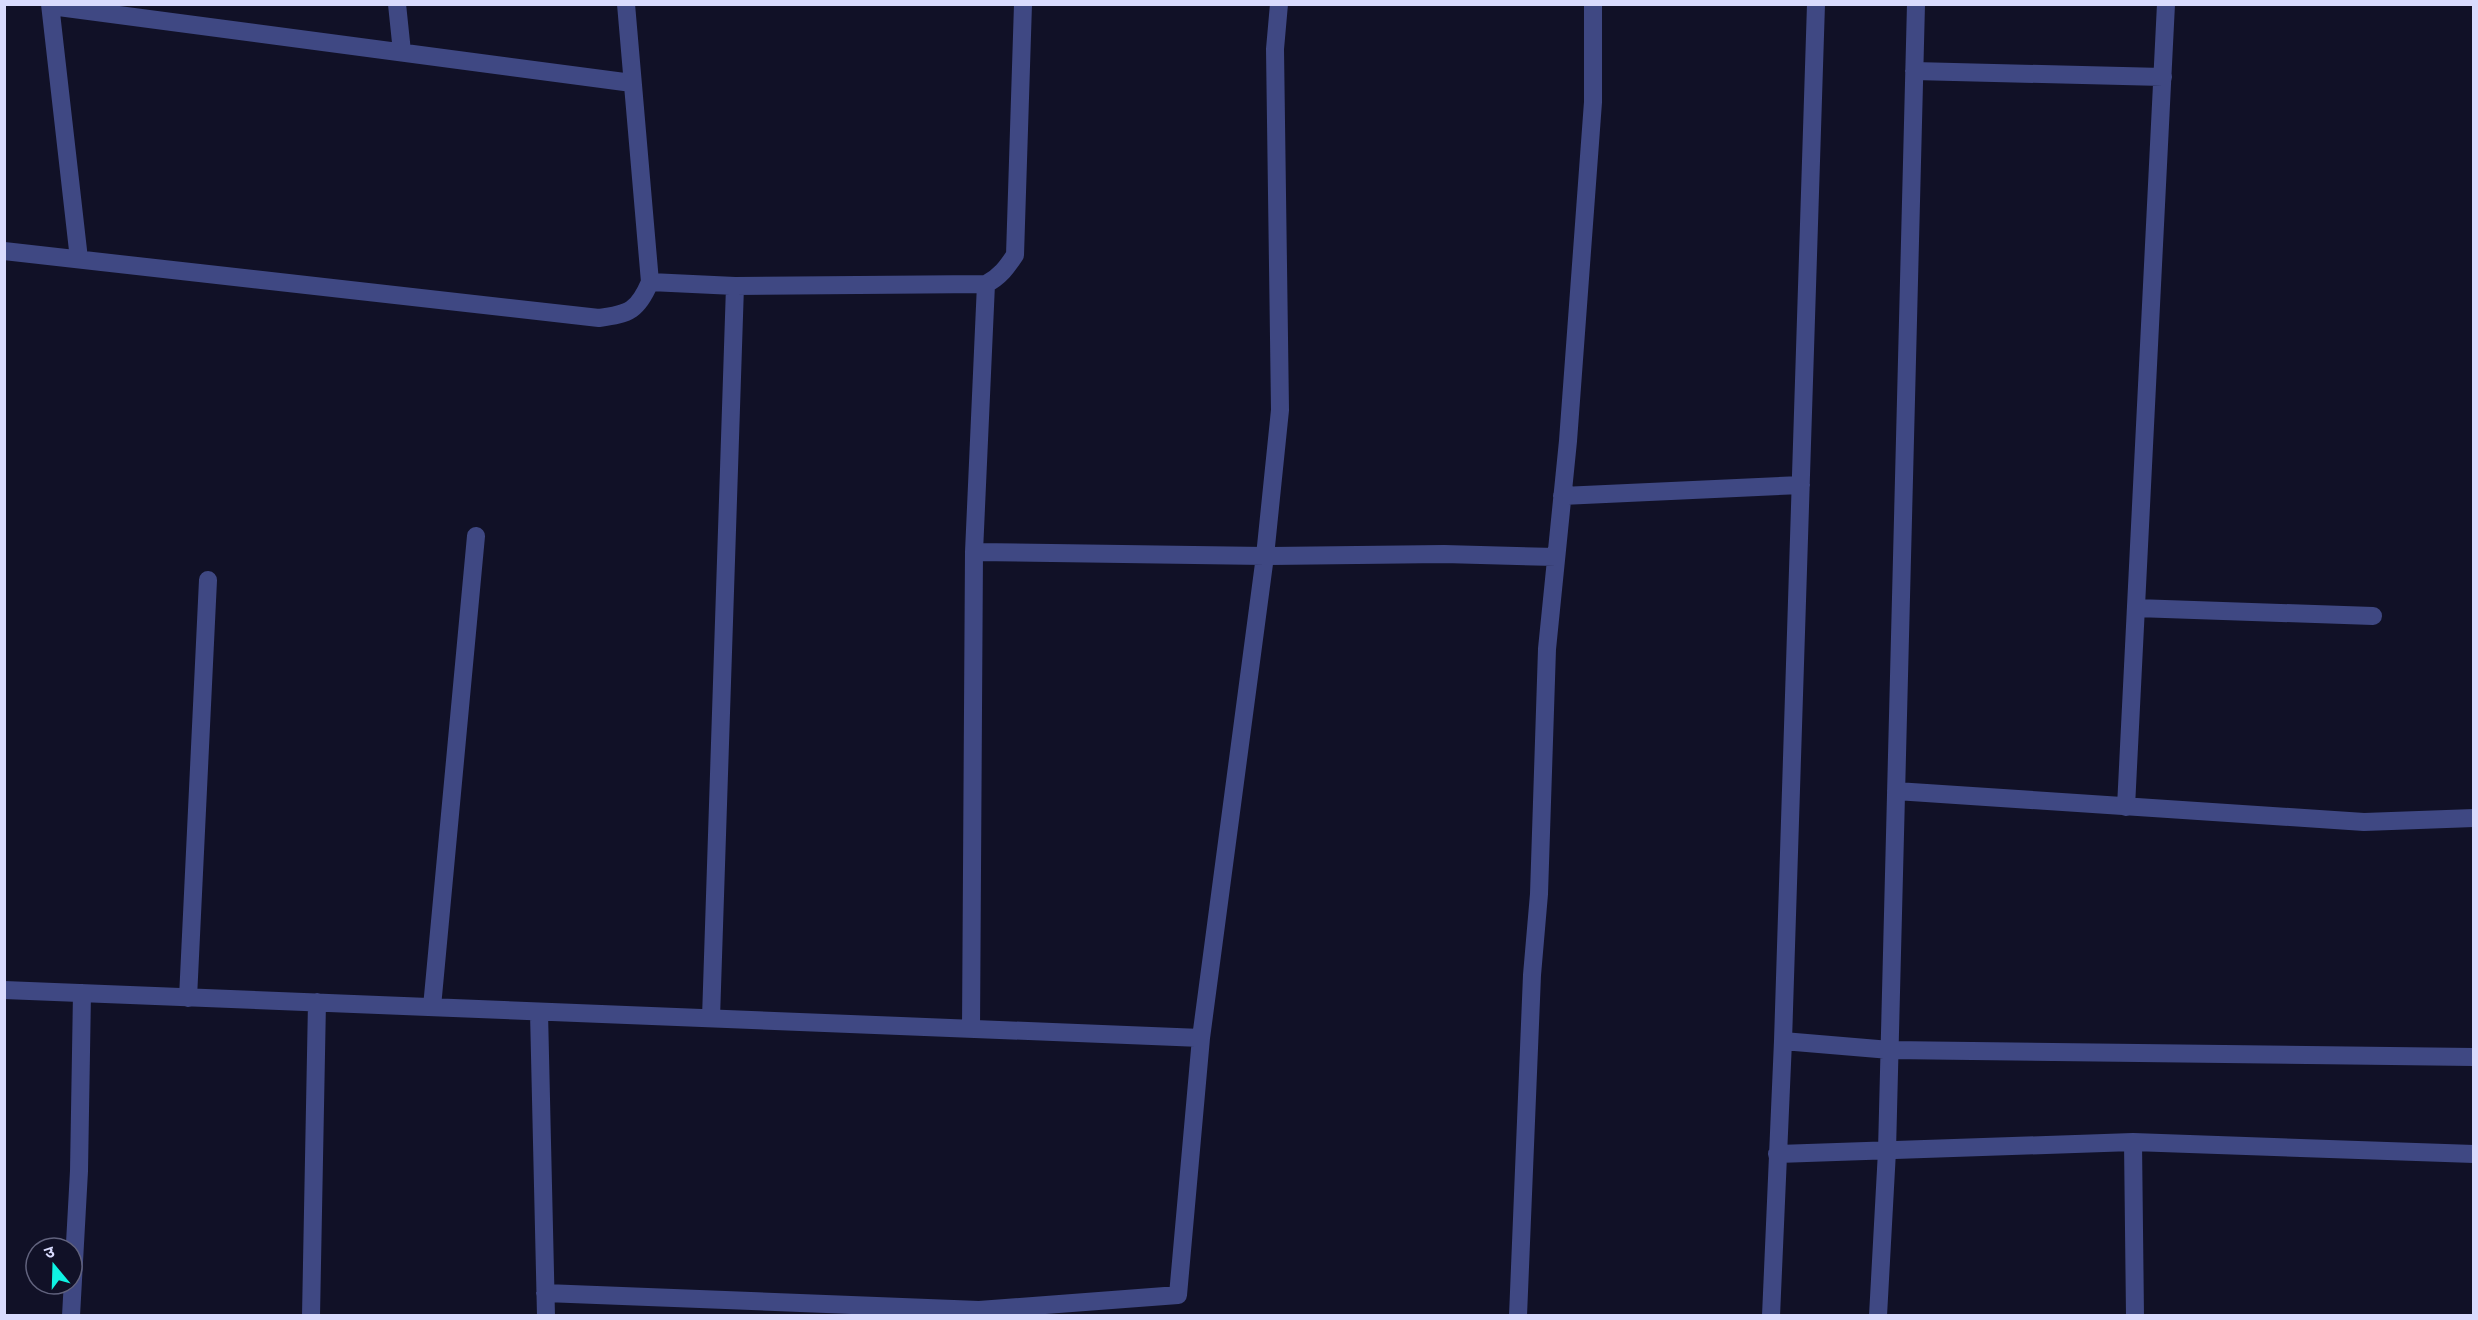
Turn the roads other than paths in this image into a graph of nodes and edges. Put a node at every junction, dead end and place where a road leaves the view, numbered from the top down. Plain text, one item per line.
1 (398, 4) edge
2 (626, 4) edge
3 (1023, 4) edge
4 (1279, 4) edge
5 (1593, 4) edge
6 (1816, 4) edge
7 (1916, 4) edge
8 (2166, 4) edge
9 (50, 5) edge
10 (402, 52) junction
11 (1914, 71) junction
12 (2163, 77) junction
13 (632, 83) junction
14 (4, 251) edge
15 (79, 259) junction
16 (650, 282) junction
17 (986, 284) junction
18 (735, 286) junction
19 (1801, 485) junction
20 (1562, 496) junction
21 (476, 536) dead end
22 (974, 552) junction
23 (1265, 556) junction
24 (1556, 557) junction
25 (208, 580) dead end
26 (2136, 608) junction
27 (2373, 616) dead end
28 (1896, 792) junction
29 (2126, 807) junction
30 (2474, 818) edge
31 (4, 990) edge
32 (82, 993) junction
33 (188, 998) junction
34 (316, 1002) junction
35 (432, 1007) junction
36 (539, 1012) junction
37 (711, 1018) junction
38 (971, 1029) junction
39 (1201, 1038) junction
40 (1783, 1041) junction
41 (1890, 1050) junction
42 (2474, 1057) edge
43 (2133, 1142) junction
44 (1887, 1151) junction
45 (1777, 1154) junction
46 (2474, 1154) edge
47 (545, 1293) junction
48 (979, 1312) edge
49 (71, 1316) edge
50 (311, 1316) edge
51 (546, 1316) edge
52 (1518, 1316) edge
53 (1771, 1316) edge
54 (1878, 1316) edge
55 (2135, 1316) edge

1 - 10 street
2 - 13 street
3 - 17 street
4 - 23 street
5 - 20 street
6 - 19 street
7 - 11 street
8 - 12 street
9 - 10 street
9 - 15 street
10 - 13 street
11 - 12 street
11 - 28 street
12 - 26 street
13 - 16 street
14 - 15 street
15 - 16 street
16 - 18 street
17 - 18 street
17 - 22 street
18 - 37 street
19 - 20 street
19 - 40 street
20 - 24 street
21 - 35 street
22 - 23 street
22 - 38 street
23 - 24 street
23 - 39 street
24 - 52 street
25 - 33 street
26 - 27 street
26 - 29 street
28 - 29 street
28 - 41 street
29 - 30 street
31 - 32 street
32 - 33 street
32 - 49 street
33 - 34 street
34 - 35 street
34 - 50 street
35 - 36 street
36 - 37 street
36 - 47 street
37 - 38 street
38 - 39 street
39 - 48 street
40 - 41 street
40 - 45 street
41 - 42 street
41 - 44 street
43 - 44 street
43 - 46 street
43 - 55 street
44 - 45 street
44 - 54 street
45 - 53 street
47 - 48 street
47 - 51 street

